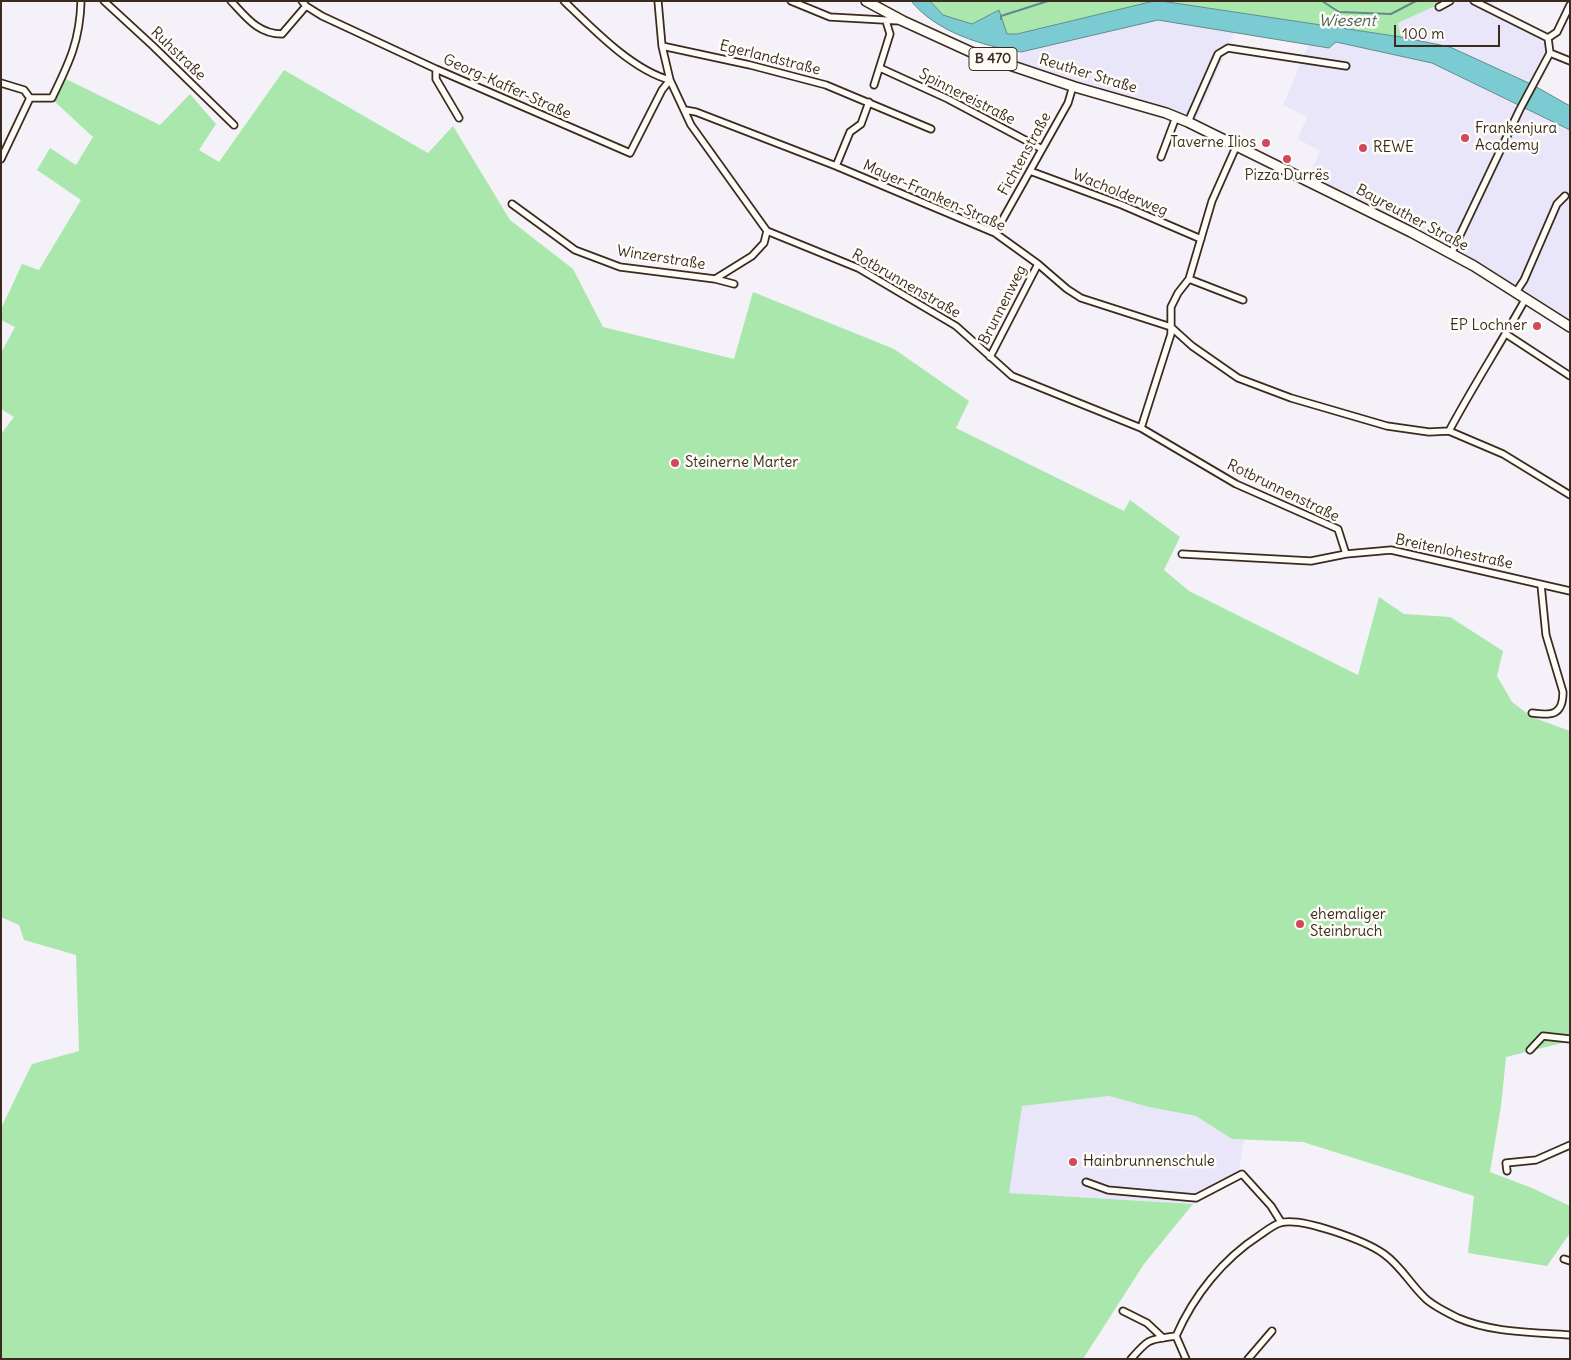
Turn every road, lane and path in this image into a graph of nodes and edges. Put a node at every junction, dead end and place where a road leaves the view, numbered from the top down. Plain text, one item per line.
1 (81, 1) edge
2 (104, 1) edge
3 (231, 1) edge
4 (564, 1) edge
5 (658, 1) edge
6 (791, 1) edge
7 (866, 1) edge
8 (1450, 1) edge
9 (1474, 1) edge
10 (304, 4) edge
11 (1570, 6) edge
12 (1439, 7) dead end
13 (886, 21) junction
14 (904, 21) junction
15 (1548, 38) junction
16 (662, 46) junction
17 (1550, 53) junction
18 (1570, 61) edge
19 (1346, 66) dead end
20 (880, 68) junction
21 (436, 69) junction
22 (670, 80) junction
23 (1, 83) edge
24 (874, 85) dead end
25 (1073, 86) junction
26 (30, 98) junction
27 (869, 102) junction
28 (685, 110) junction
29 (1176, 117) junction
30 (459, 118) dead end
31 (1188, 122) junction
32 (234, 125) dead end
33 (931, 129) dead end
34 (1236, 146) junction
35 (1042, 149) junction
36 (1161, 157) dead end
37 (1, 159) edge
38 (836, 166) junction
39 (1030, 171) junction
40 (1565, 196) dead end
41 (512, 204) dead end
42 (767, 231) junction
43 (995, 233) junction
44 (1201, 239) junction
45 (1452, 254) junction
46 (1038, 264) junction
47 (715, 279) junction
48 (1189, 279) junction
49 (734, 284) dead end
50 (1516, 292) junction
51 (1526, 298) junction
52 (1243, 300) dead end
53 (1570, 327) edge
54 (1171, 328) junction
55 (1506, 334) junction
56 (990, 357) junction
57 (1570, 376) edge
58 (1141, 428) junction
59 (1449, 431) junction
60 (1570, 495) edge
61 (1182, 554) dead end
62 (1346, 554) junction
63 (1541, 585) junction
64 (1570, 591) edge
65 (1532, 713) dead end
66 (1570, 1039) edge
67 (1530, 1050) dead end
68 (1570, 1145) edge
69 (1507, 1172) dead end
70 (1086, 1182) dead end
71 (1281, 1222) junction
72 (1123, 1311) dead end
73 (1272, 1331) dead end
74 (1570, 1335) edge
75 (1176, 1336) junction
76 (1163, 1338) junction
77 (1131, 1359) edge
78 (1186, 1359) edge
79 (1248, 1359) edge

1 - 26 street
2 - 32 street, Ruhstraße
3 - 10 street
4 - 22 street
5 - 16 street
6 - 13 street, Reuther Straße
7 - 14 main road, Reuther Straße / B 470
8 - 12 street
9 - 15 street
10 - 21 street, Georg-Kaffer-Straße
11 - 15 street
13 - 14 street, Reuther Straße
13 - 20 street
14 - 25 main road, Reuther Straße / B 470
15 - 17 street
16 - 22 street
16 - 27 street, Egerlandstraße
17 - 18 street
17 - 45 street
19 - 31 street
20 - 24 street
20 - 35 street, Spinnereistraße
21 - 22 street, Georg-Kaffer-Straße
21 - 30 street
22 - 28 street
23 - 26 street
25 - 29 main road, Reuther Straße / B 470
25 - 35 street, Fichtenstraße
26 - 37 street
27 - 33 street, Egerlandstraße
27 - 38 street
28 - 38 street, Mayer-Franken-Straße
28 - 42 street
29 - 31 main road, Reuther Straße / B 470
29 - 36 street
31 - 34 main road, Reuther Straße / B 470
34 - 44 street
34 - 45 main road, Bayreuther Straße / B 470
35 - 39 street, Fichtenstraße
38 - 43 street, Mayer-Franken-Straße
39 - 43 street, Fichtenstraße
39 - 44 street, Wacholderweg
40 - 50 street
41 - 47 street, Winzerstraße
42 - 47 street
42 - 56 street, Rotbrunnenstraße
43 - 46 street, Mayer-Franken-Straße
44 - 48 street
45 - 50 main road, Bayreuther Straße / B 470
46 - 54 street, Mayer-Franken-Straße
46 - 56 street, Brunnenweg
47 - 49 street, Winzerstraße
48 - 52 street
48 - 54 street
50 - 51 main road, Bayreuther Straße / B 470
51 - 53 main road, Bayreuther Straße / B 470
51 - 55 street
54 - 58 street
54 - 59 street, Mayer-Franken-Straße
55 - 57 street
55 - 59 street
56 - 58 street, Rotbrunnenstraße
58 - 62 street, Rotbrunnenstraße
59 - 60 street, Mayer-Franken-Straße
61 - 62 street, Breitenlohestraße
62 - 63 street, Breitenlohestraße
63 - 64 street, Breitenlohestraße
63 - 65 street
66 - 67 street
68 - 69 street
70 - 71 street
71 - 74 street
71 - 75 street
72 - 76 street
73 - 79 street
75 - 76 street
75 - 78 street
76 - 77 street

